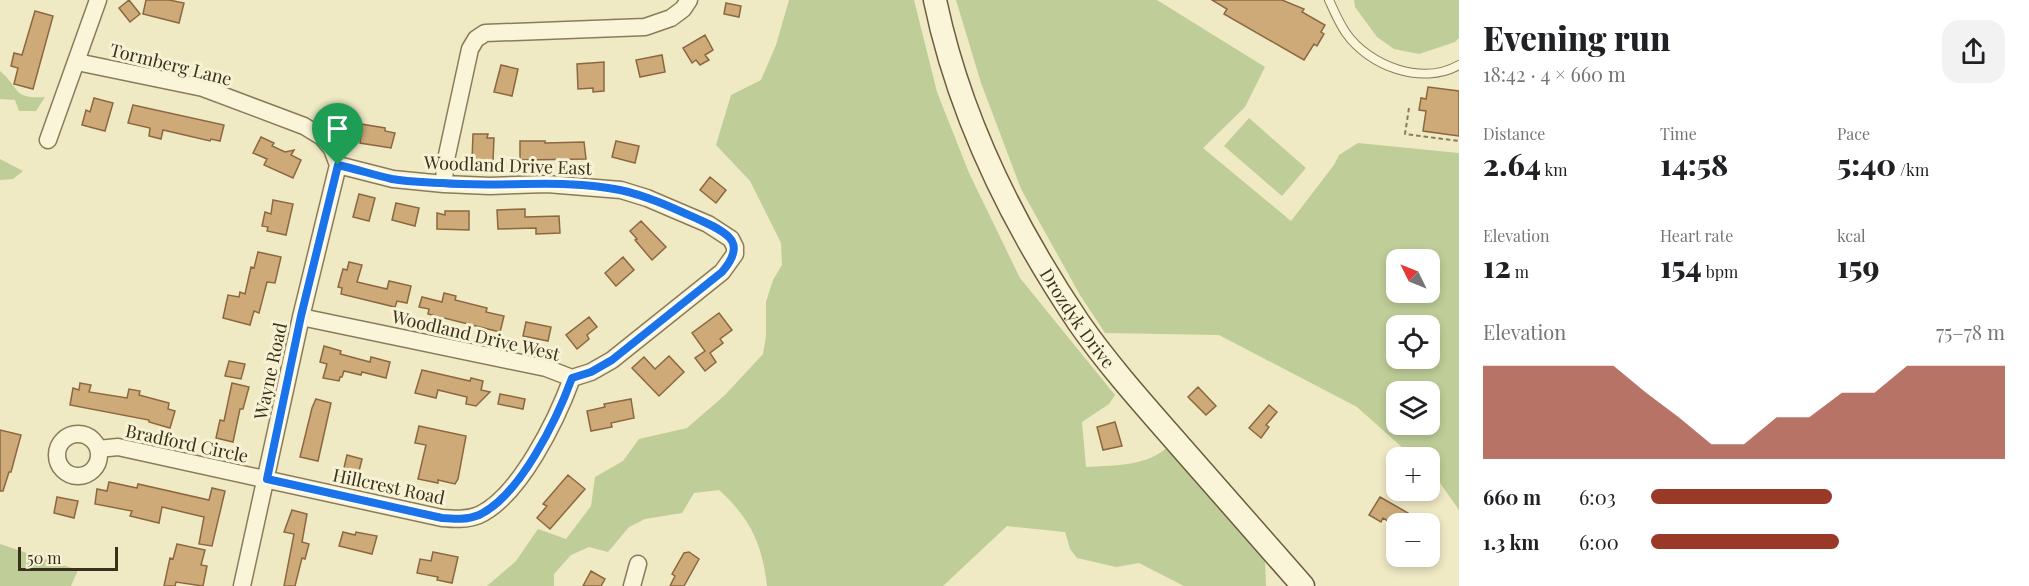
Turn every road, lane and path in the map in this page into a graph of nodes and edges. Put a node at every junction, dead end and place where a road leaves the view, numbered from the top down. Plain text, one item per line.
1 (98, 0) edge
2 (688, 0) edge
3 (935, 0) edge
4 (1329, 0) edge
5 (77, 62) junction
6 (1459, 65) edge
7 (1409, 108) dead end
8 (48, 140) dead end
9 (1459, 141) edge
10 (338, 165) junction
11 (444, 184) junction
12 (735, 247) joint
13 (301, 316) junction
14 (572, 378) junction
15 (98, 449) dead end
16 (267, 479) junction
17 (638, 564) dead end
18 (242, 586) edge
19 (632, 586) edge
20 (1303, 586) edge

1 - 5 street
2 - 11 street
3 - 20 street, Drozdyk Drive
4 - 6 lane
5 - 8 street
5 - 10 street, Tormberg Lane
7 - 9 path
10 - 11 street, Woodland Drive East
10 - 13 street, Wayne Road
11 - 12 street, Woodland Drive East
12 - 14 street, Woodland Drive West
13 - 14 street, Woodland Drive West
13 - 16 street, Wayne Road
14 - 16 street, Hillcrest Road
15 - 16 street, Bradford Circle
16 - 18 street, Wayne Road
17 - 19 street

